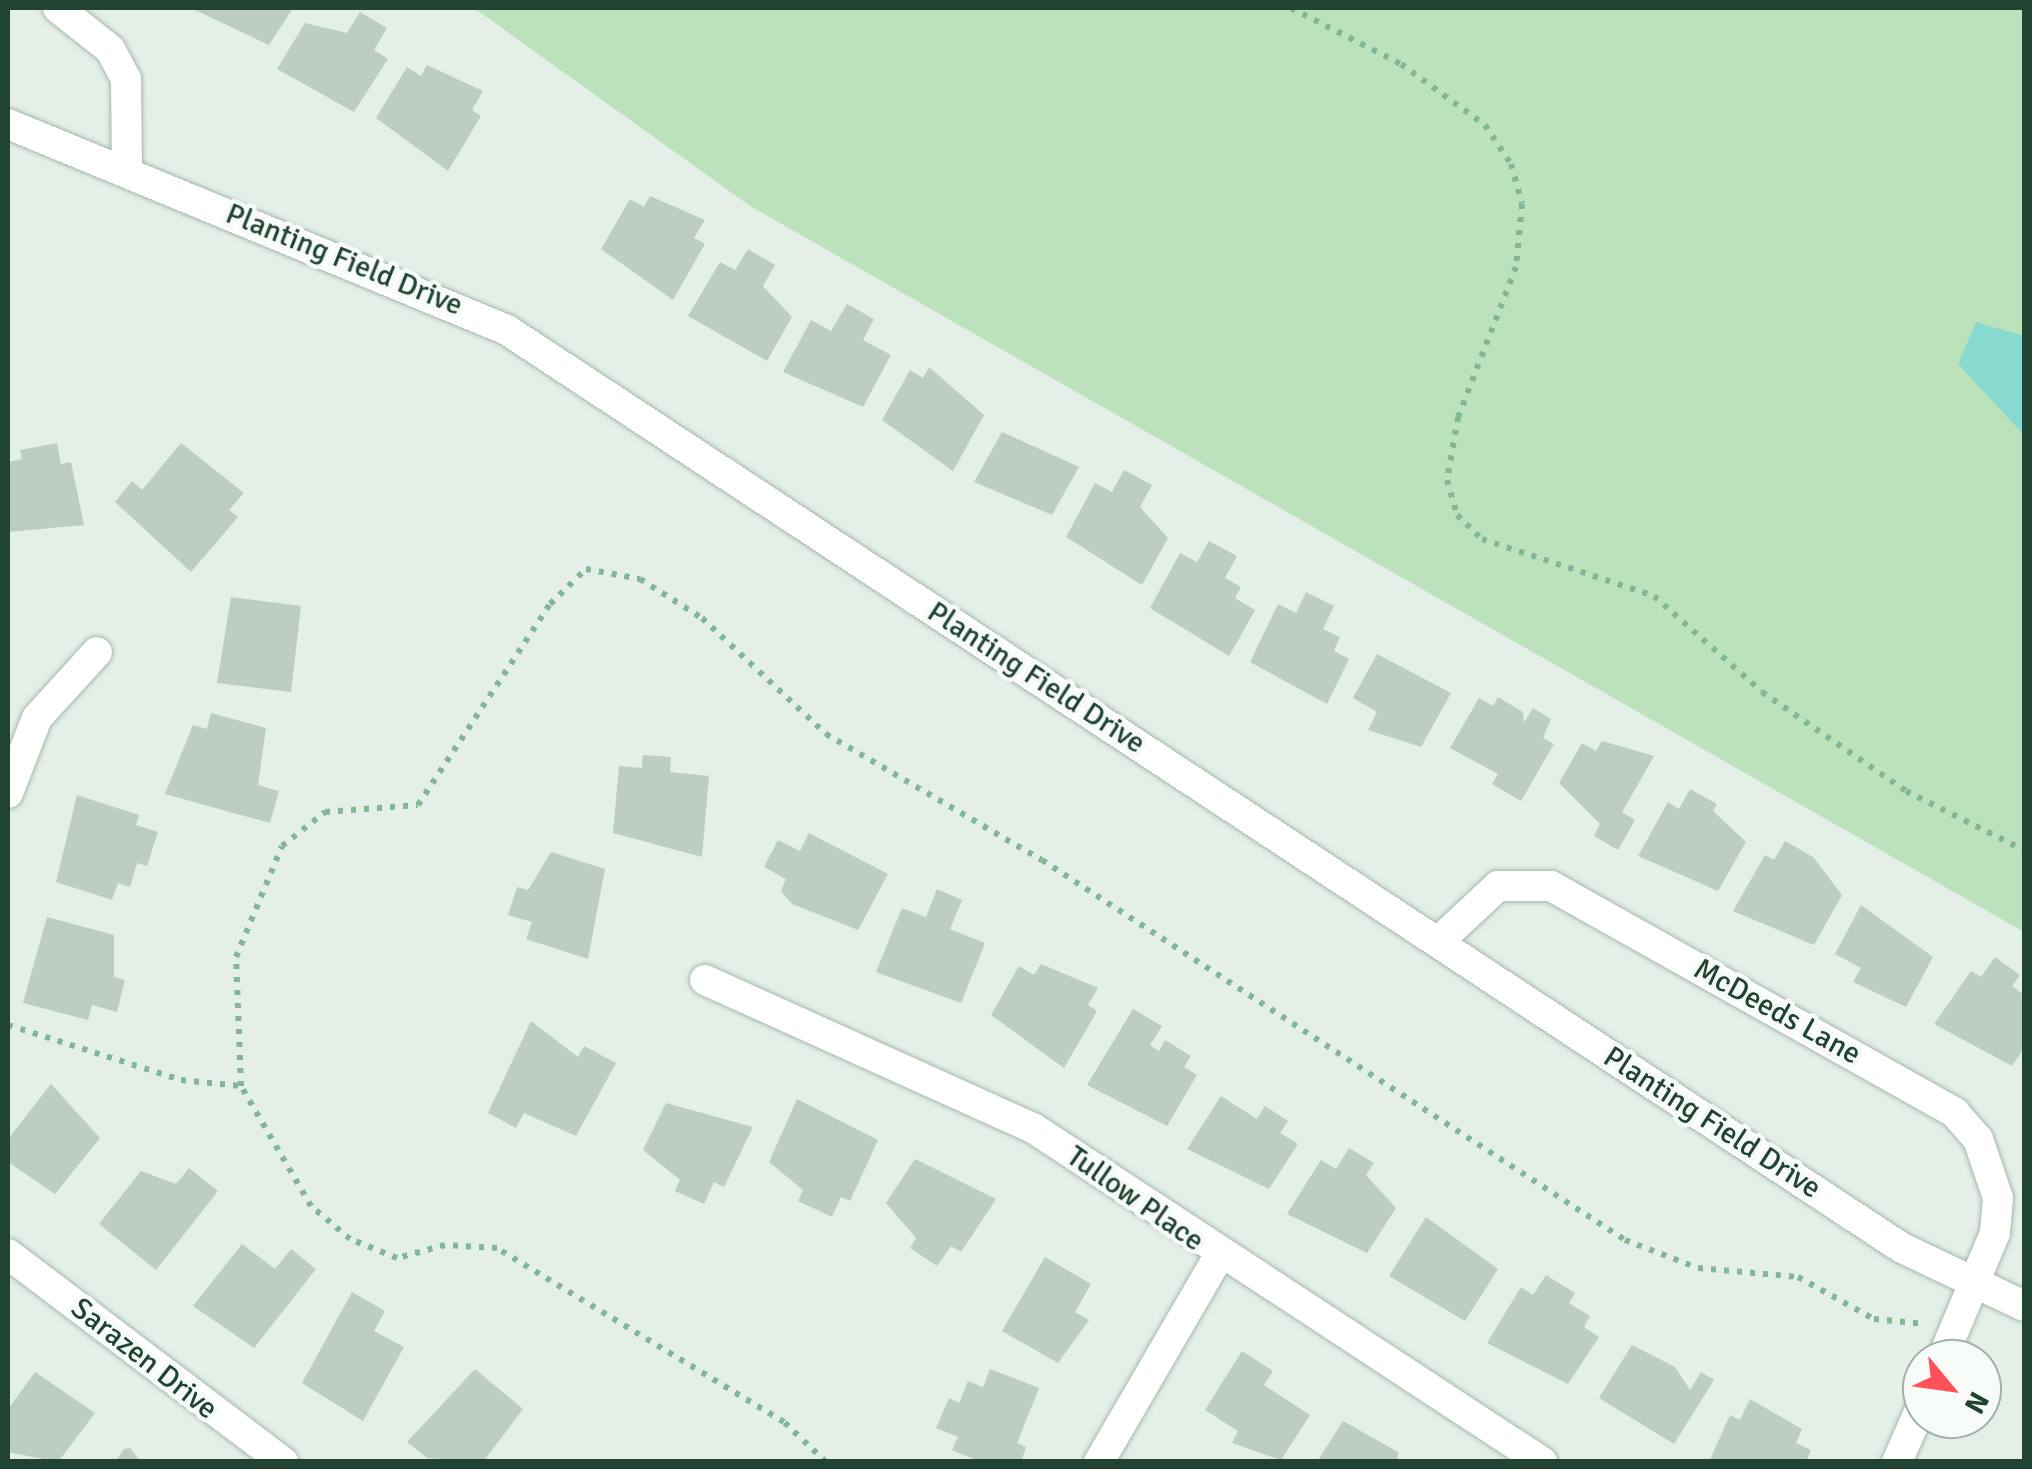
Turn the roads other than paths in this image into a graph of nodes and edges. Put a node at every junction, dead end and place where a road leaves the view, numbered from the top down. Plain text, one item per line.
1 (58, 8) edge
2 (8, 124) edge
3 (127, 172) junction
4 (97, 652) dead end
5 (8, 794) edge
6 (1438, 942) junction
7 (705, 980) dead end
8 (8, 1254) edge
9 (1219, 1256) junction
10 (1975, 1286) junction
11 (2024, 1306) edge
12 (1951, 1339) edge
13 (1907, 1439) edge
14 (283, 1462) edge
15 (1099, 1462) edge
16 (1542, 1462) edge
17 (1897, 1462) edge

1 - 3 street
2 - 3 street, Planting Field Drive
3 - 6 street, Planting Field Drive
4 - 5 street
6 - 10 street, Planting Field Drive
6 - 10 street, McDeeds Lane
7 - 9 street, Tullow Place
8 - 14 street, Sarazen Drive
9 - 15 street
9 - 16 street, Tullow Place
10 - 11 street, Planting Field Drive
10 - 12 street, McDeeds Lane
13 - 17 street

